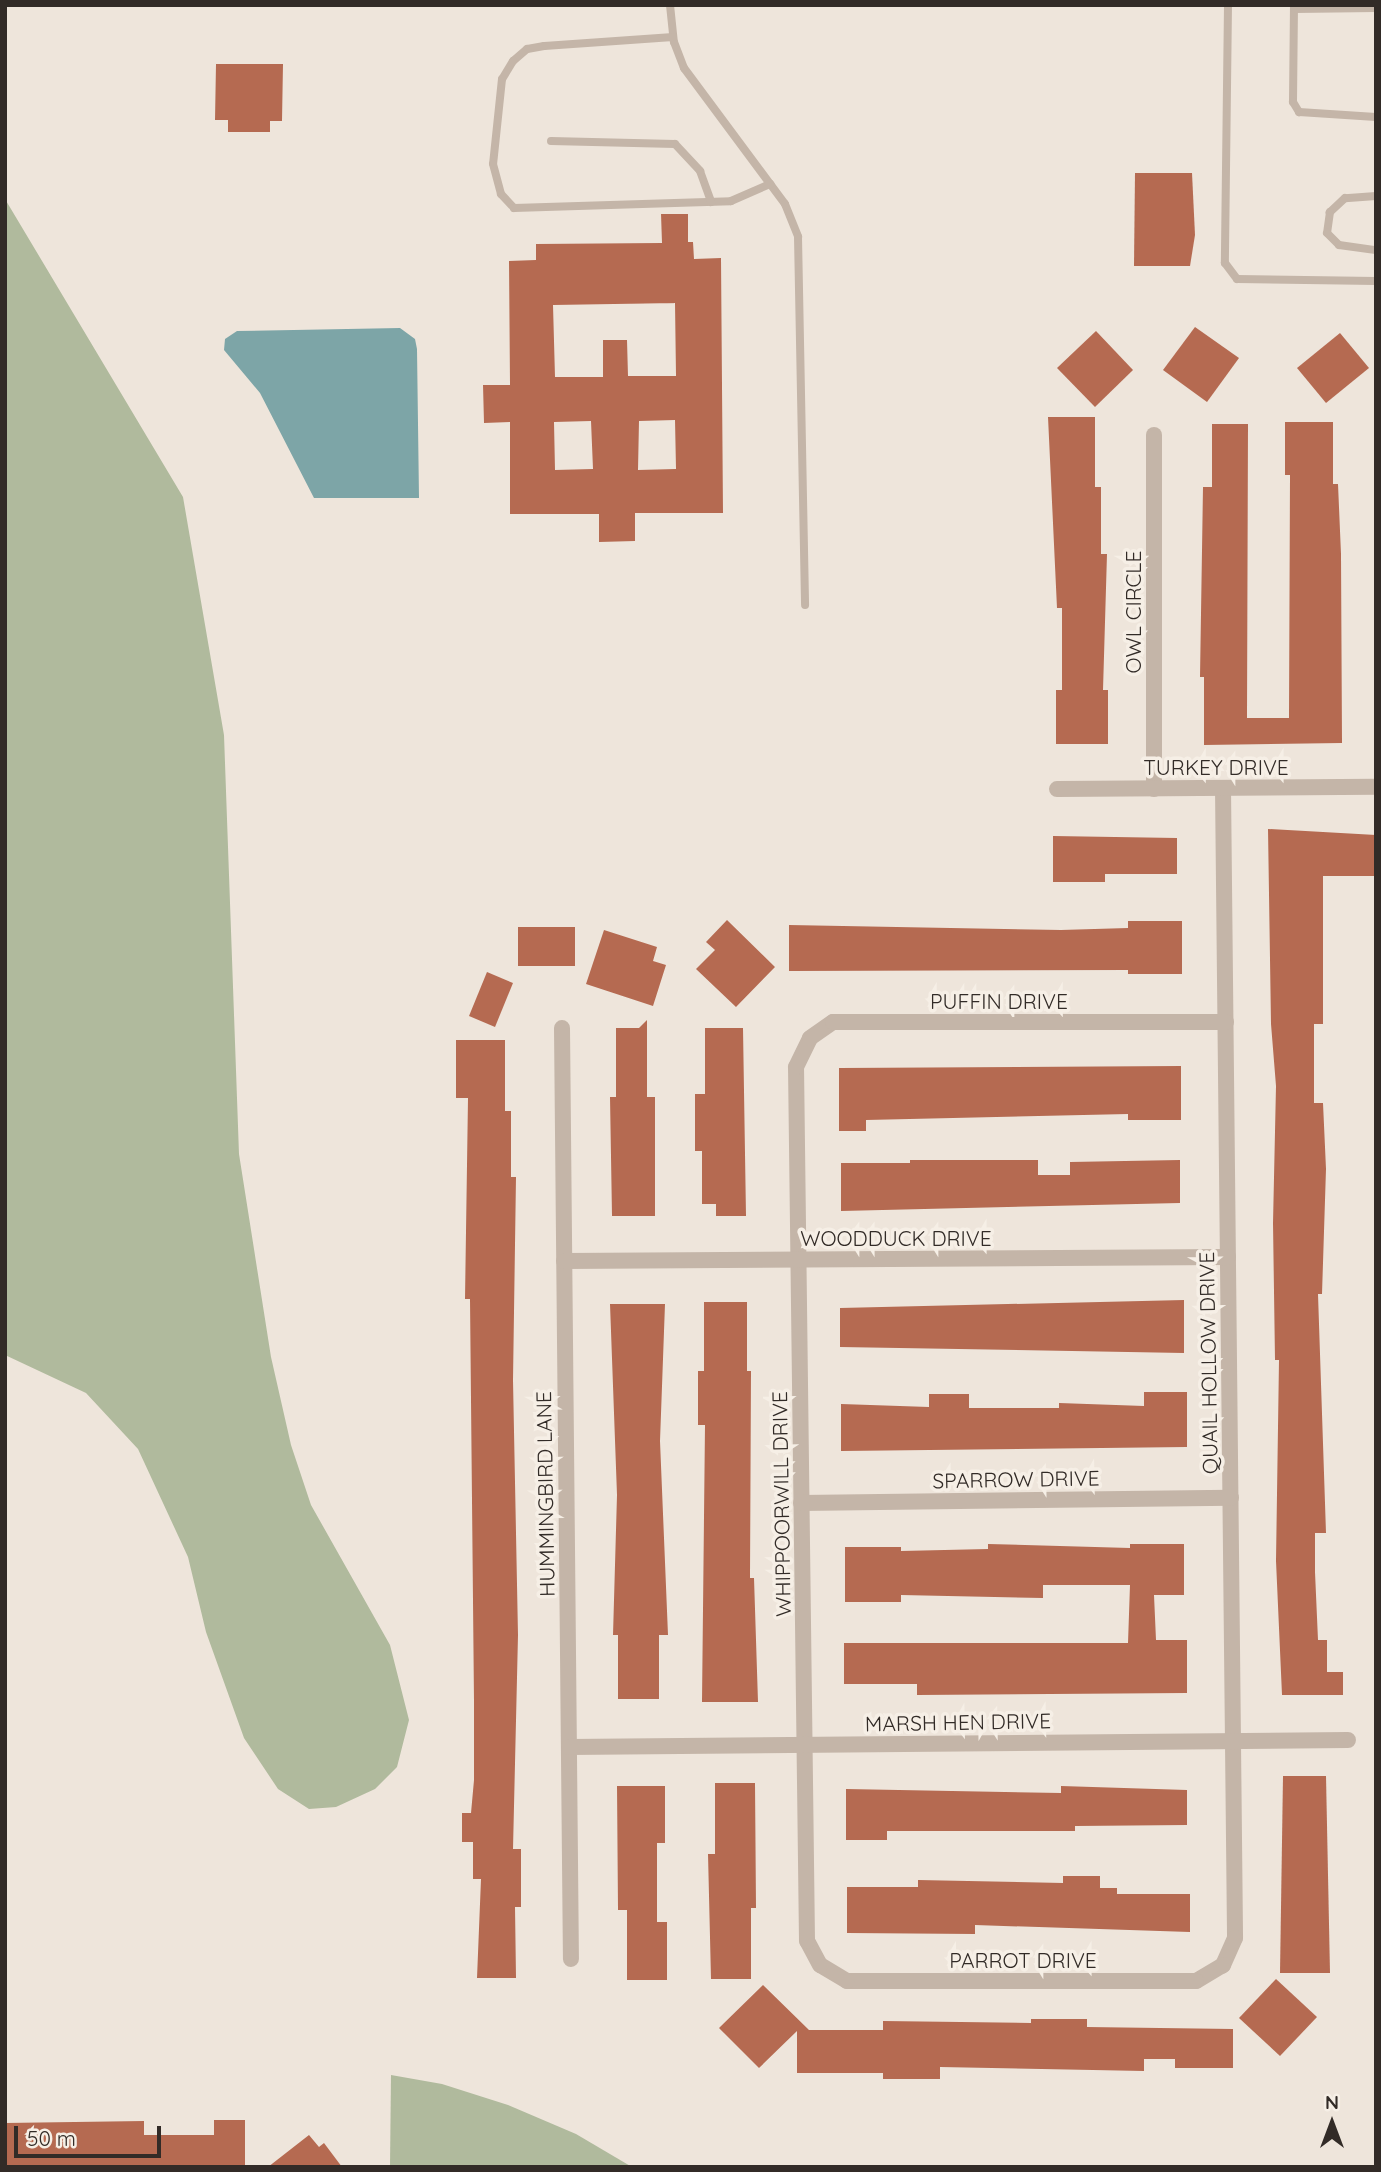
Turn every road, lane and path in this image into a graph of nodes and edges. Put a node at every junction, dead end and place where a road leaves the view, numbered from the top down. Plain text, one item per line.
1 (670, 5) edge
2 (1228, 5) edge
3 (1294, 7) edge
4 (1376, 8) edge
5 (673, 37) junction
6 (1376, 117) edge
7 (551, 141) dead end
8 (770, 184) junction
9 (1376, 196) edge
10 (711, 202) junction
11 (1376, 250) edge
12 (1376, 281) edge
13 (1154, 435) dead end
14 (805, 605) dead end
15 (1223, 788) junction
16 (1376, 788) edge
17 (1057, 789) dead end
18 (1154, 789) junction
19 (1226, 1022) junction
20 (562, 1028) dead end
21 (796, 1067) joint
22 (1228, 1257) junction
23 (798, 1260) junction
24 (564, 1261) junction
25 (1231, 1498) junction
26 (802, 1503) junction
27 (1348, 1740) dead end
28 (1233, 1741) junction
29 (805, 1744) junction
30 (569, 1747) junction
31 (1235, 1938) joint
32 (807, 1941) joint
33 (571, 1959) dead end

1 - 5 lane
2 - 12 lane
3 - 4 lane
3 - 6 lane
5 - 8 lane
5 - 10 lane
7 - 10 lane
8 - 10 lane
8 - 14 lane
9 - 11 lane
13 - 18 street, OWL CIRCLE
15 - 16 street, TURKEY DRIVE
15 - 18 street, TURKEY DRIVE
15 - 19 street, QUAIL HOLLOW DRIVE
17 - 18 street, TURKEY DRIVE
19 - 21 street, PUFFIN DRIVE
19 - 22 street, QUAIL HOLLOW DRIVE
20 - 24 street, HUMMINGBIRD LANE
21 - 23 street, WHIPPOORWILL DRIVE
22 - 23 street, WOODDUCK DRIVE
22 - 25 street, QUAIL HOLLOW DRIVE
23 - 24 street, WOODDUCK DRIVE
23 - 26 street, WHIPPOORWILL DRIVE
24 - 30 street, HUMMINGBIRD LANE
25 - 26 street, SPARROW DRIVE
25 - 28 street, QUAIL HOLLOW DRIVE
26 - 29 street, WHIPPOORWILL DRIVE
27 - 28 street, MARSH HEN DRIVE
28 - 29 street, MARSH HEN DRIVE
28 - 31 street, QUAIL HOLLOW DRIVE
29 - 30 street, MARSH HEN DRIVE
29 - 32 street, WHIPPOORWILL DRIVE
30 - 33 street, HUMMINGBIRD LANE
31 - 32 street, PARROT DRIVE

